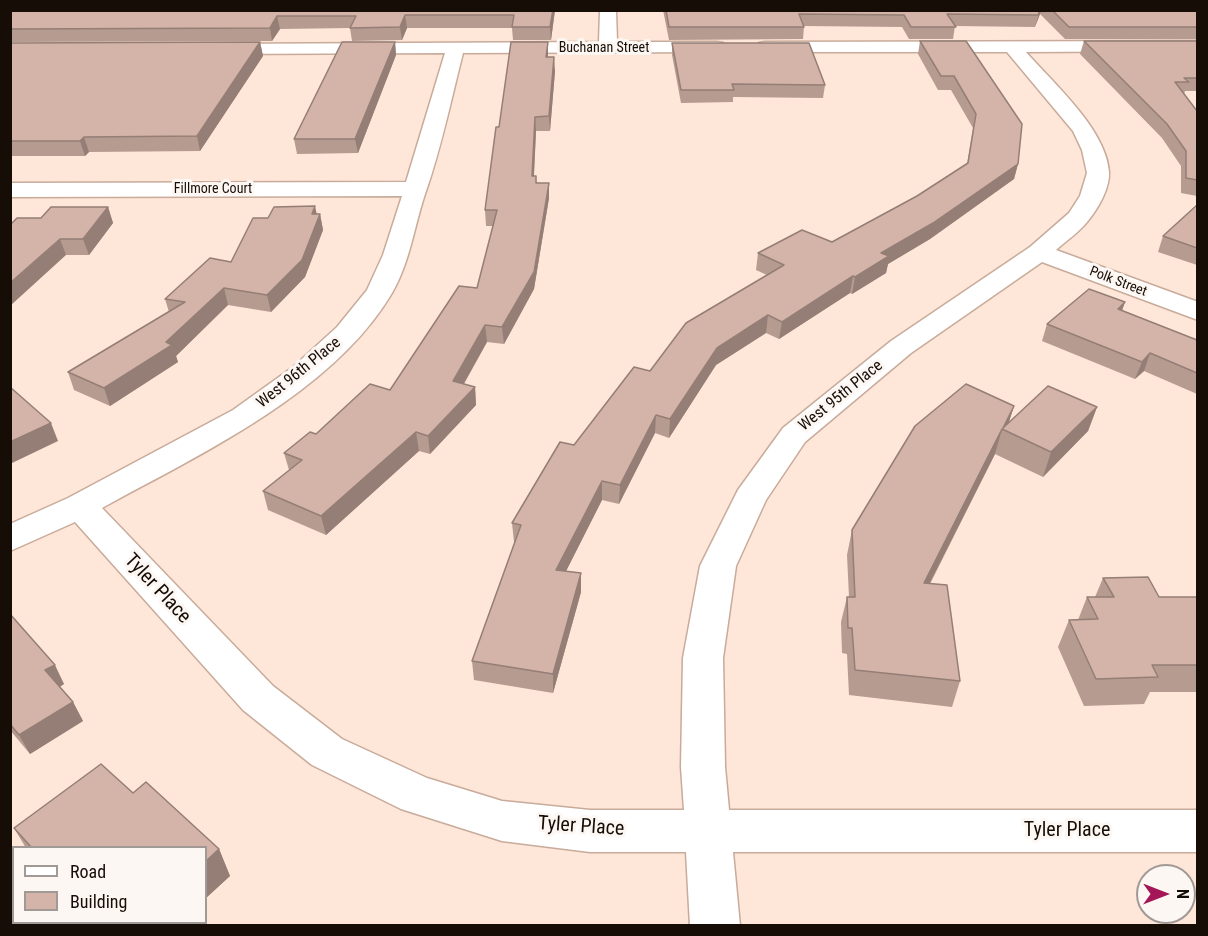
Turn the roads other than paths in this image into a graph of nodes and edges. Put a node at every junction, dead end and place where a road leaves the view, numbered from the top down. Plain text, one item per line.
1 (608, 10) edge
2 (1012, 46) junction
3 (1197, 46) edge
4 (456, 48) junction
5 (608, 48) junction
6 (198, 49) edge
7 (416, 189) junction
8 (10, 190) edge
9 (1039, 252) junction
10 (1197, 312) edge
11 (80, 506) junction
12 (10, 539) edge
13 (707, 830) junction
14 (1197, 831) edge
15 (715, 926) edge

1 - 5 street
2 - 3 street, Buchanan Street
2 - 5 street, Buchanan Street
2 - 9 street, West 95th Place
4 - 5 street, Buchanan Street
4 - 6 street, Buchanan Street
4 - 7 street, West 96th Place
7 - 8 street, Fillmore Court
7 - 11 street, West 96th Place
9 - 10 street, Polk Street
9 - 13 street, West 95th Place
11 - 12 street, West 96th Place
11 - 13 street, Tyler Place
13 - 14 street, Tyler Place
13 - 15 street, West 95th Place

